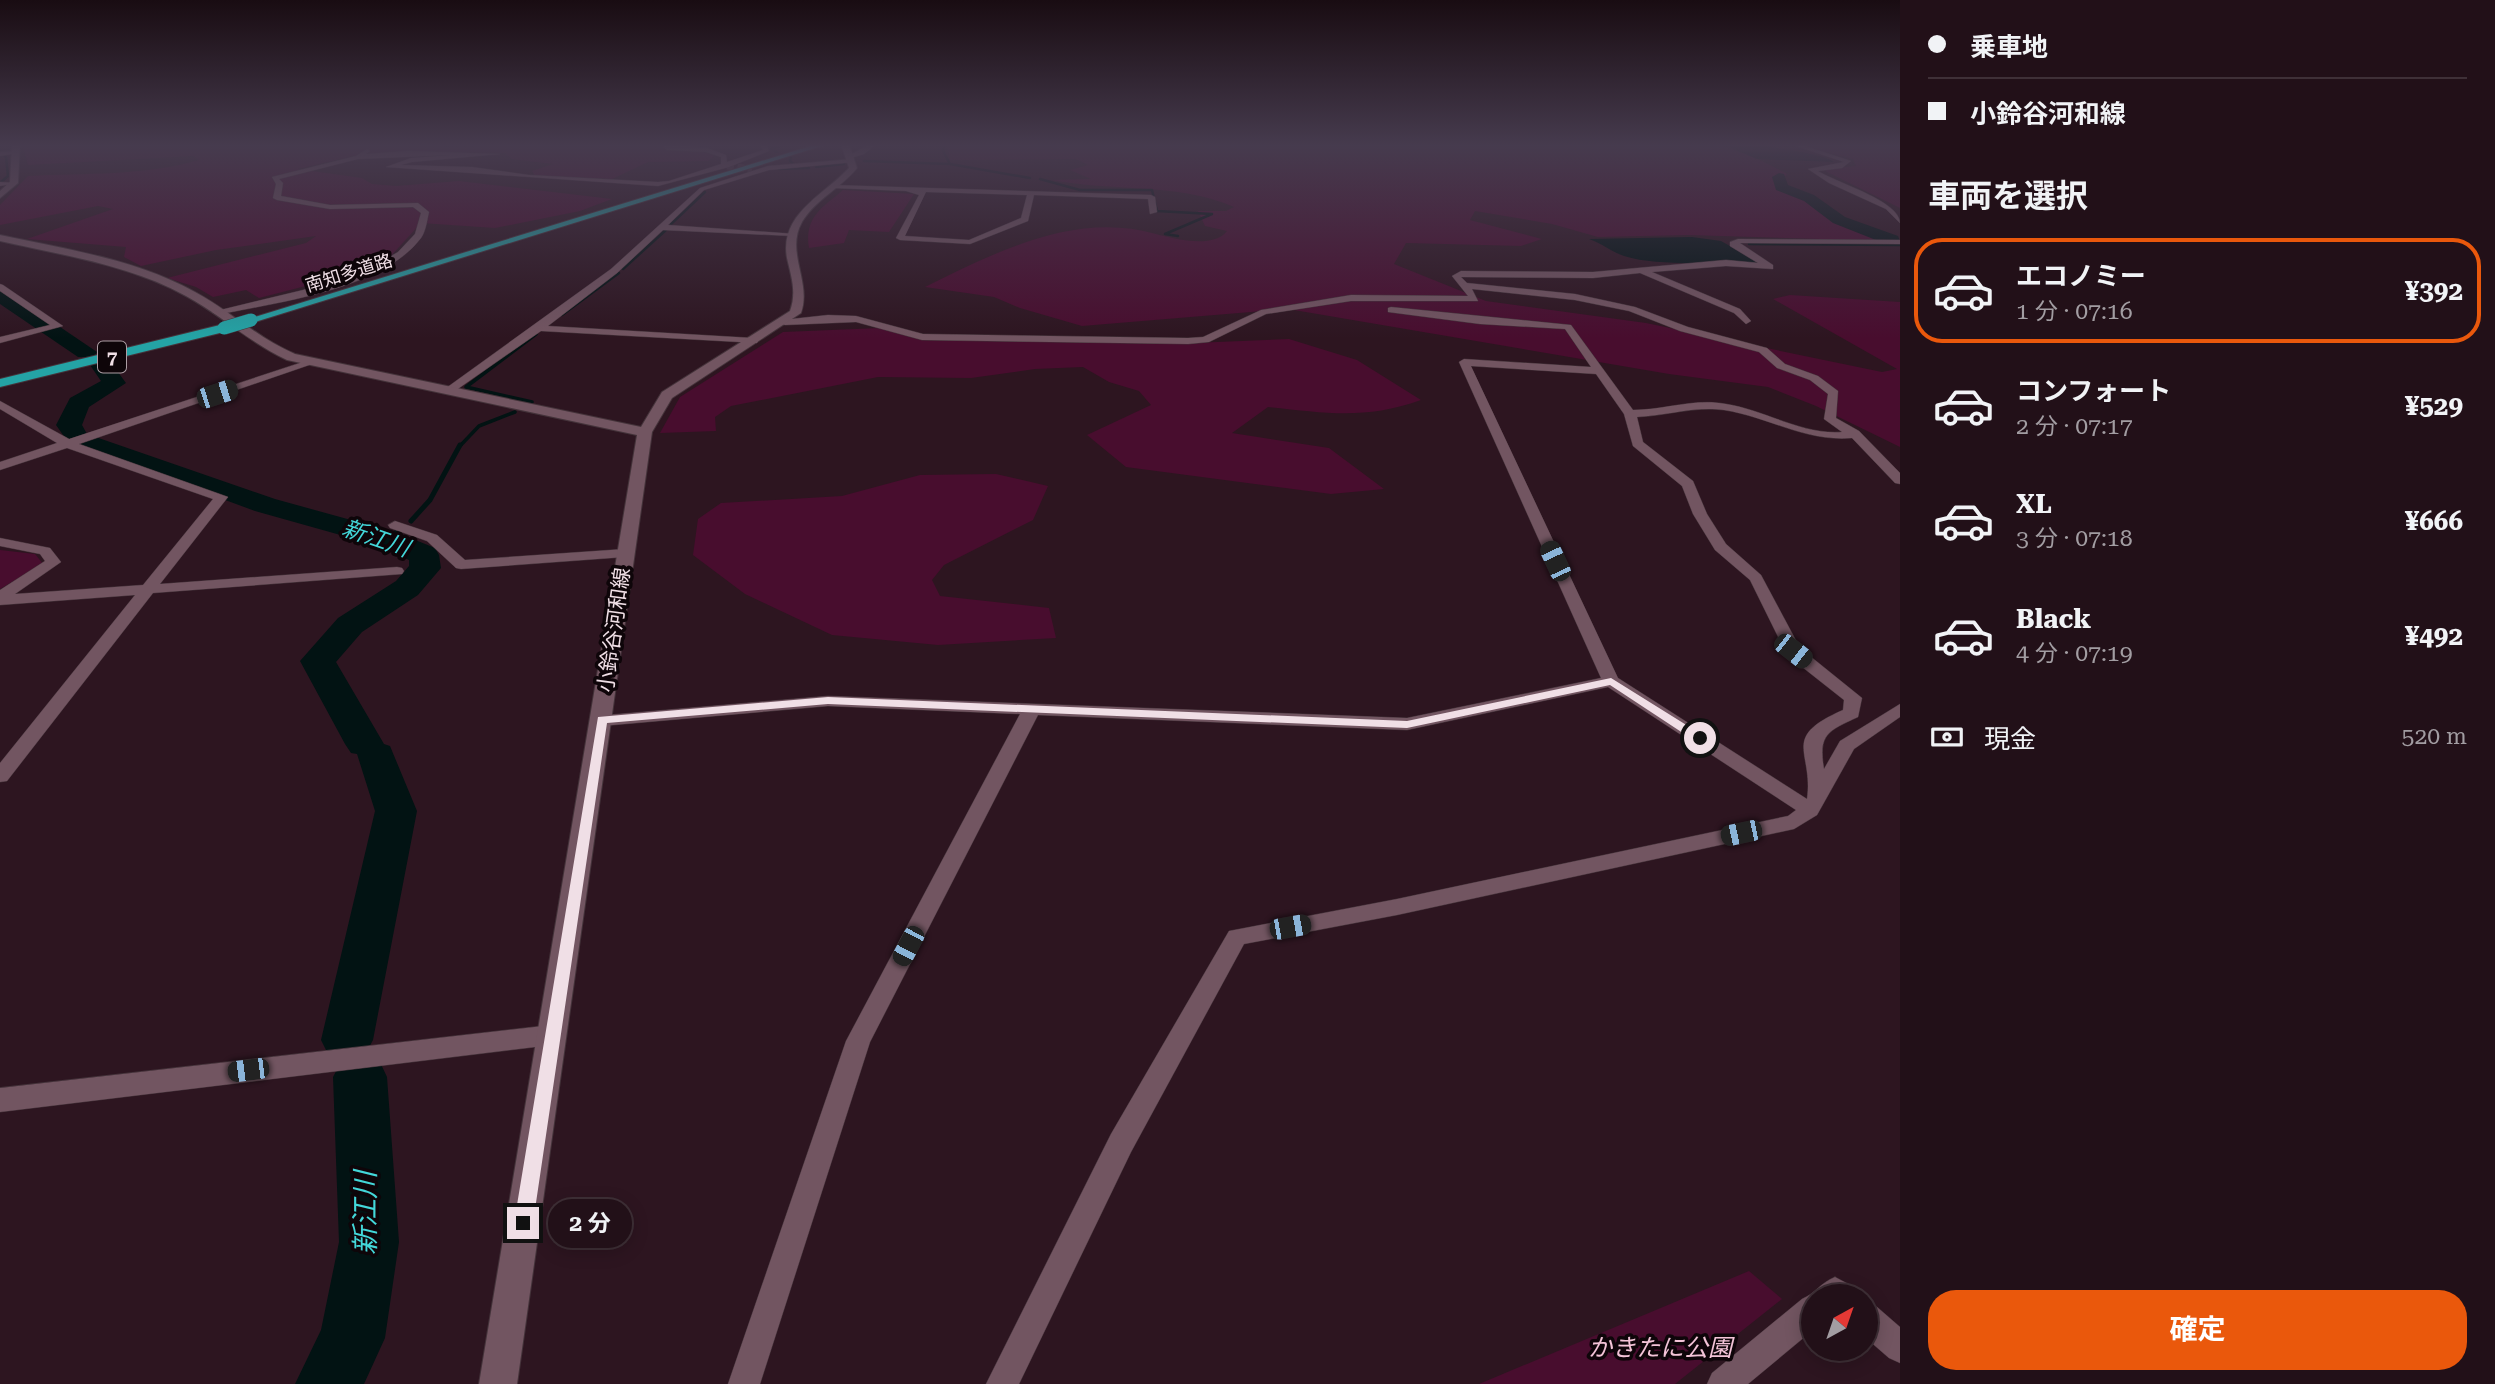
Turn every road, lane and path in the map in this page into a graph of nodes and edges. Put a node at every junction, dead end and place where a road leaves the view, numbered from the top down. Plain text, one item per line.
1 (420, 209) edge
2 (602, 209) edge
3 (610, 209) edge
4 (680, 209) edge
5 (807, 209) edge
6 (915, 209) edge
7 (1027, 209) edge
8 (1153, 209) edge
9 (1153, 212) dead end
10 (660, 227) junction
11 (792, 234) junction
12 (3, 240) edge
13 (1900, 242) edge
14 (1639, 270) junction
15 (1466, 286) junction
16 (0, 287) edge
17 (1329, 303) junction
18 (248, 318) junction
19 (219, 321) junction
20 (1746, 321) dead end
21 (785, 322) junction
22 (539, 328) junction
23 (0, 340) edge
24 (754, 341) junction
25 (313, 362) junction
26 (1602, 371) junction
27 (0, 377) edge
28 (0, 383) edge
29 (448, 391) junction
30 (0, 404) edge
31 (1630, 414) junction
32 (645, 432) junction
33 (1856, 434) junction
34 (68, 444) junction
35 (0, 466) edge
36 (1900, 480) edge
37 (395, 525) dead end
38 (0, 542) edge
39 (625, 553) junction
40 (397, 571) dead end
41 (147, 591) junction
42 (0, 598) edge
43 (1611, 681) junction
44 (1032, 709) junction
45 (1900, 709) edge
46 (602, 720) junction
47 (0, 776) edge
48 (1814, 804) junction
49 (552, 1035) junction
50 (0, 1100) edge
51 (1801, 1320) edge
52 (1878, 1328) edge
53 (1900, 1347) edge
54 (498, 1384) edge
55 (744, 1384) edge
56 (1002, 1384) edge
57 (1723, 1384) edge

1 - 19 street
2 - 18 highway, 南知多道路 / 7
3 - 18 highway, 南知多道路 / 7
4 - 10 street
5 - 11 main road
6 - 7 street
8 - 9 street
10 - 11 street
10 - 22 street
11 - 21 main road, 小鈴谷河和線
12 - 19 main road
13 - 14 street
14 - 15 street
14 - 20 street
15 - 17 street
15 - 33 street
16 - 23 street
17 - 21 street
17 - 26 street
18 - 19 highway, 南知多道路 / 7, bridge
19 - 25 main road
19 - 27 highway, 南知多道路 / 7
19 - 28 highway, 南知多道路 / 7
21 - 24 main road, 小鈴谷河和線
22 - 24 street
22 - 29 street
24 - 32 main road, 小鈴谷河和線
25 - 29 main road
25 - 34 street
26 - 31 street
26 - 43 street
29 - 32 main road
30 - 34 street
31 - 33 street
31 - 48 street
32 - 39 main road, 小鈴谷河和線
33 - 36 street
34 - 35 street
34 - 41 street
37 - 39 street
38 - 42 street
39 - 46 main road, 小鈴谷河和線
40 - 41 street
41 - 42 street
41 - 47 street
43 - 44 street
43 - 48 street
44 - 46 street
44 - 55 street
45 - 48 street
46 - 49 main road, 小鈴谷河和線
48 - 56 street
49 - 50 street
49 - 54 main road, 小鈴谷河和線
51 - 57 street
52 - 53 street

